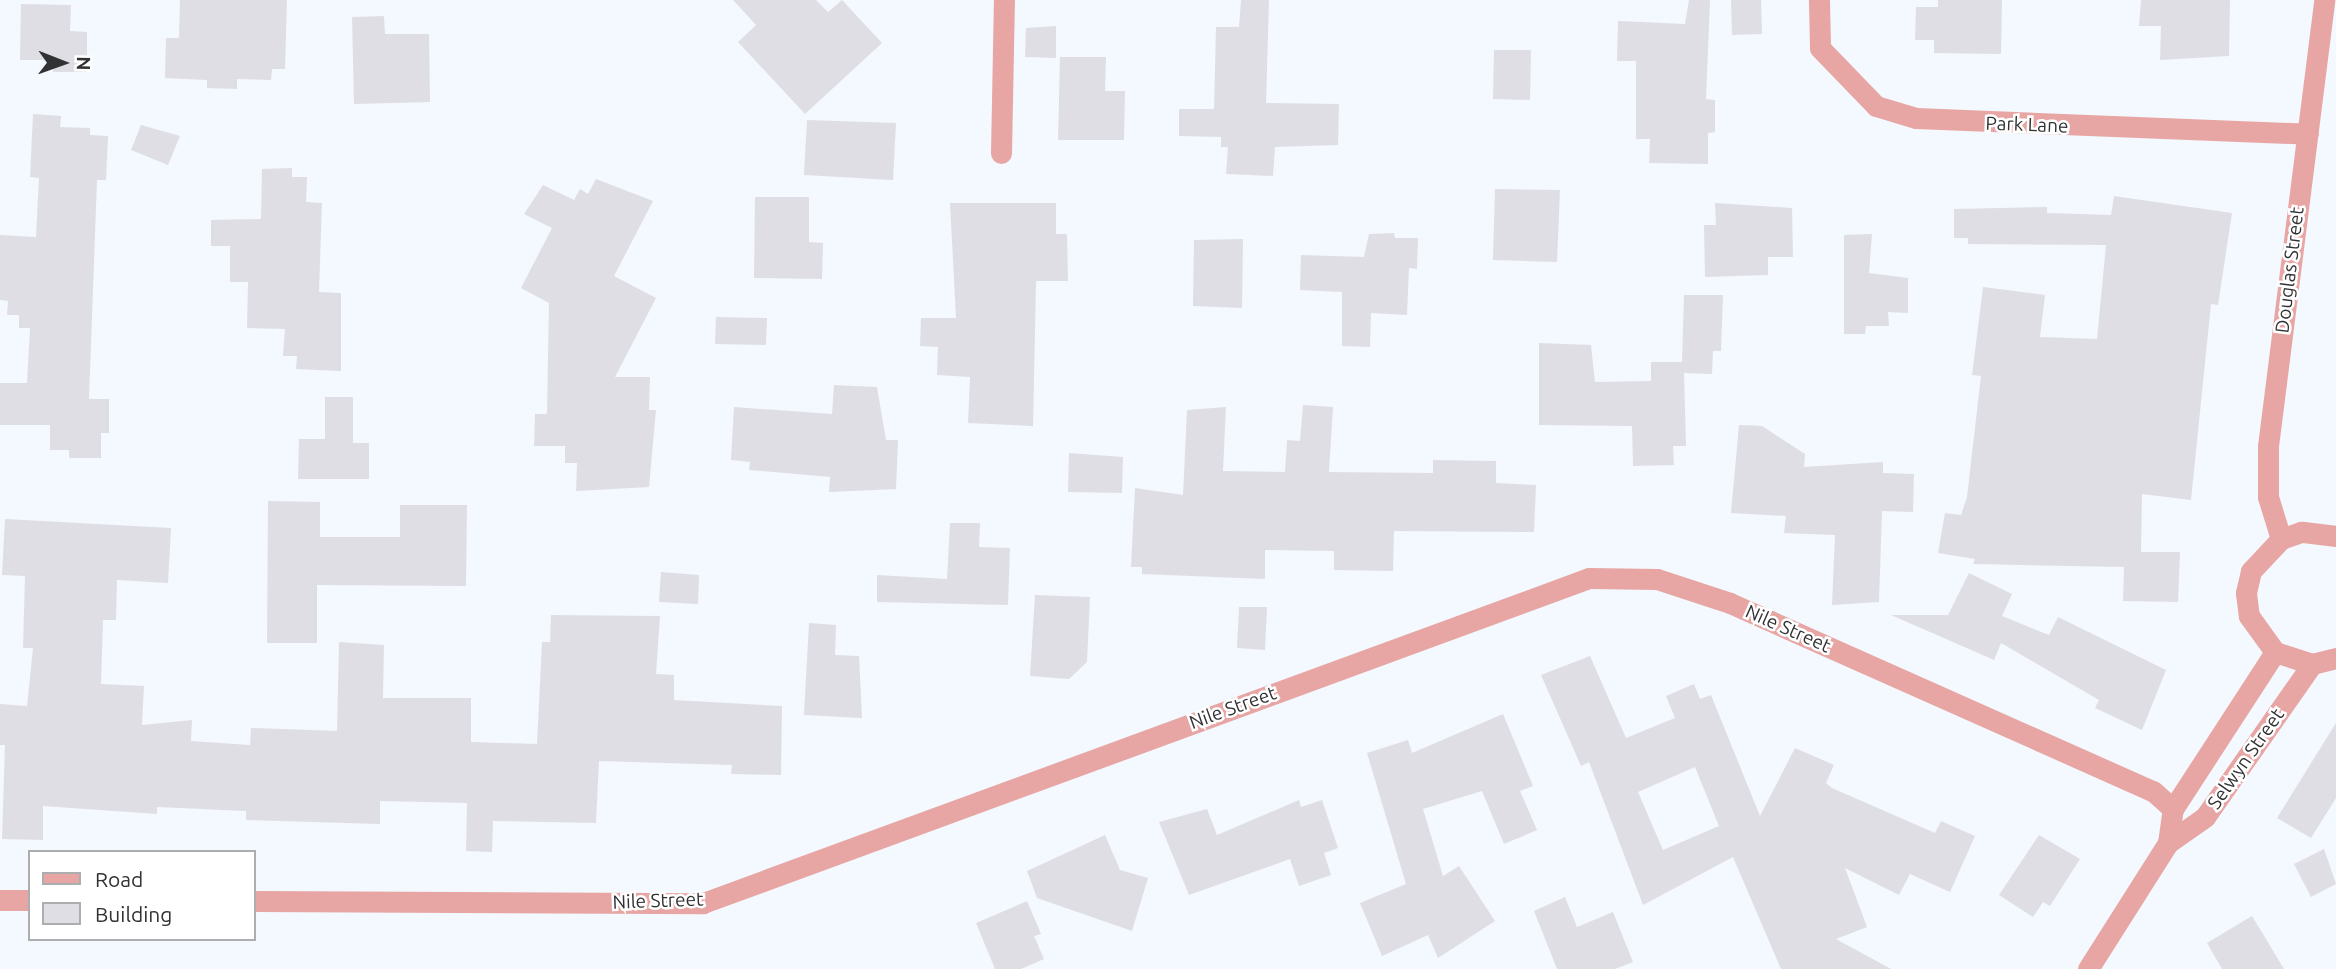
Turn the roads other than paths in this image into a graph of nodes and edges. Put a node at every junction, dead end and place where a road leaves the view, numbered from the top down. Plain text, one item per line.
1 (1003, 0) edge
2 (1819, 0) edge
3 (2324, 0) edge
4 (2308, 134) junction
5 (1001, 153) dead end
6 (2336, 536) edge
7 (2281, 539) junction
8 (2274, 652) junction
9 (2336, 658) edge
10 (2312, 664) junction
11 (2174, 809) junction
12 (2168, 843) junction
13 (0, 900) edge
14 (28, 900) edge
15 (256, 901) edge
16 (2088, 969) edge

1 - 5 street
2 - 4 street, Park Lane
3 - 4 street, Douglas Street
4 - 7 street, Douglas Street
6 - 7 street
7 - 8 street
8 - 10 street
8 - 11 street, Selwyn Street
9 - 10 street
10 - 12 street, Selwyn Street
11 - 12 street, Selwyn Street
11 - 15 street, Nile Street
12 - 16 street, Selwyn Street
13 - 14 street

